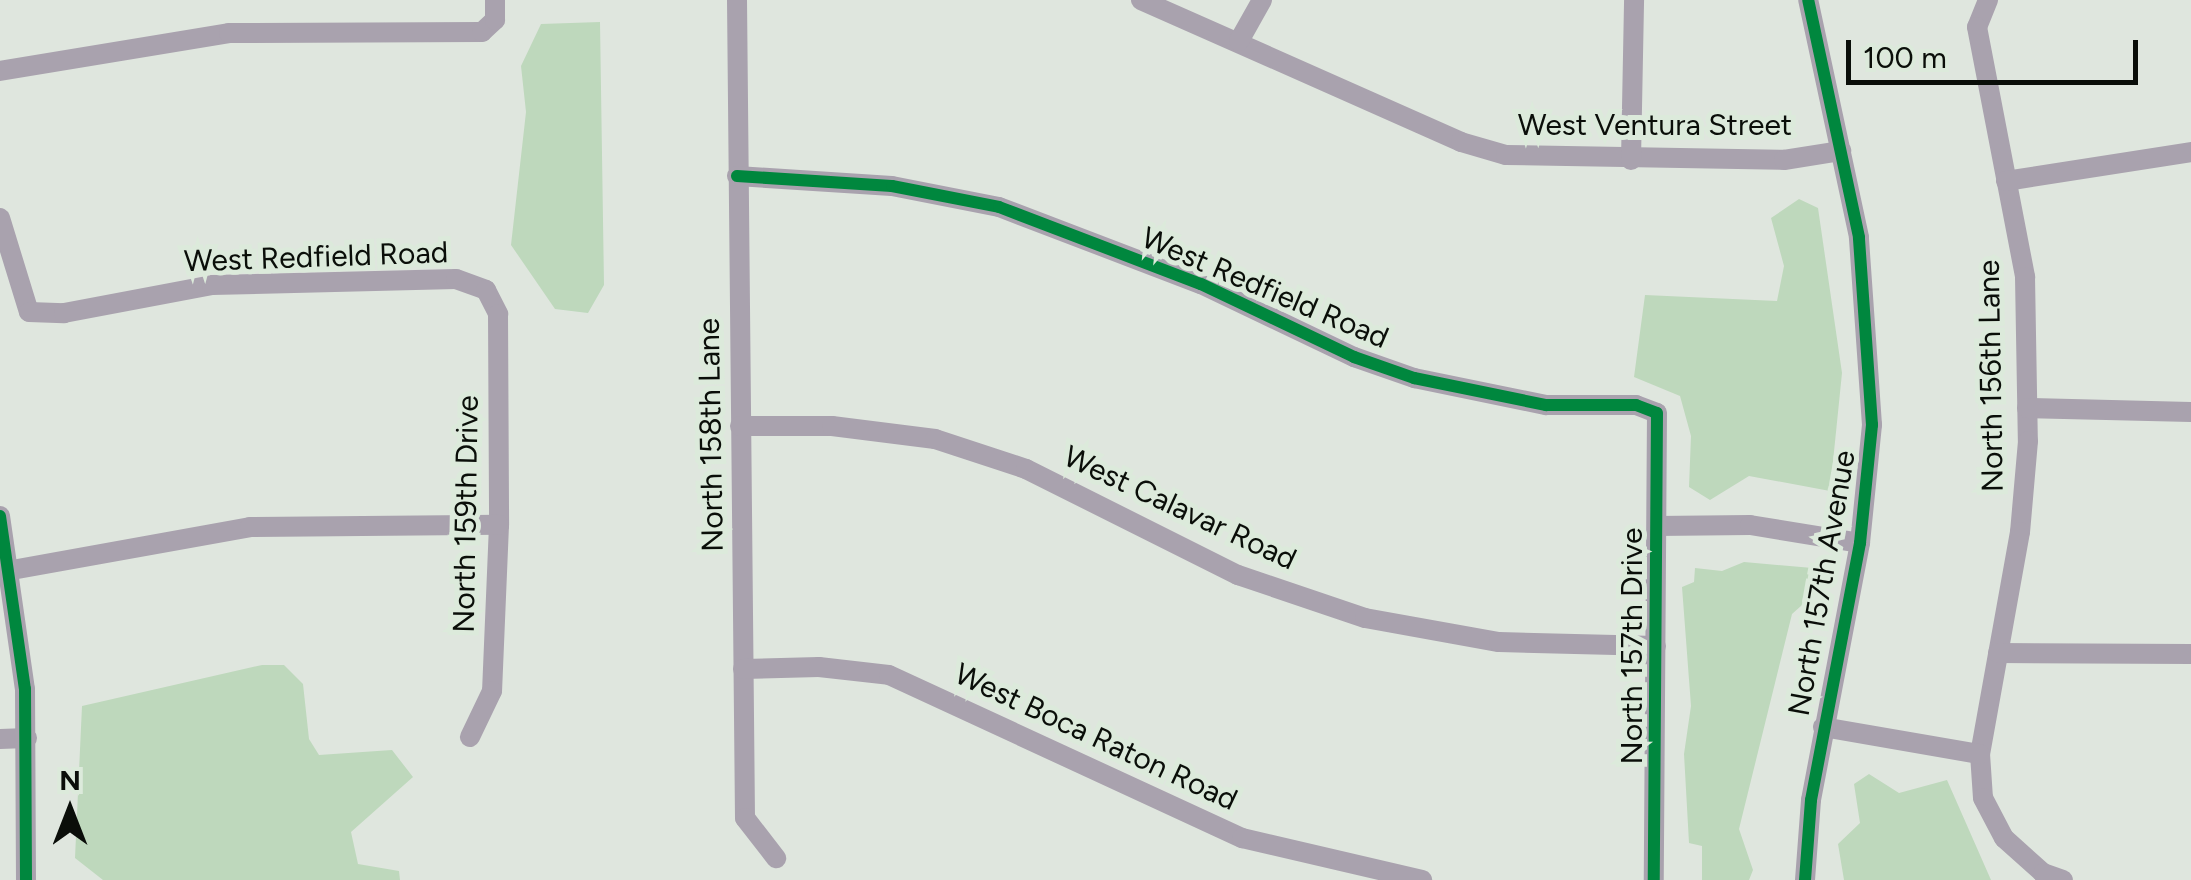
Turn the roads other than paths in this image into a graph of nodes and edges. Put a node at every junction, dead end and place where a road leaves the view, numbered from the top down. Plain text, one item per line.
1 (737, 0) edge
2 (1141, 0) edge
3 (1262, 0) edge
4 (1634, 0) edge
5 (1808, 0) edge
6 (1988, 0) edge
7 (495, 10) edge
8 (1239, 41) junction
9 (0, 70) edge
10 (1841, 151) junction
11 (2191, 152) edge
12 (1630, 160) junction
13 (738, 176) junction
14 (2006, 181) junction
15 (0, 218) edge
16 (486, 290) joint
17 (2027, 408) junction
18 (2191, 412) edge
19 (1657, 413) joint
20 (740, 426) junction
21 (0, 516) edge
22 (500, 525) junction
23 (1657, 526) junction
24 (1860, 544) junction
25 (12, 570) junction
26 (1656, 646) junction
27 (1998, 653) junction
28 (2191, 654) edge
29 (744, 669) junction
30 (1824, 727) junction
31 (470, 737) dead end
32 (27, 738) junction
33 (0, 739) edge
34 (1980, 754) junction
35 (776, 858) dead end
36 (26, 880) edge
37 (1422, 880) edge
38 (1654, 880) edge
39 (1805, 880) edge
40 (2062, 880) edge

1 - 13 street, North 158th Lane
2 - 8 street, West Ventura Street
3 - 8 street
4 - 12 street
5 - 10 street, North 157th Avenue
6 - 14 street, North 156th Lane
7 - 9 street
8 - 12 street, West Ventura Street
10 - 12 street, West Ventura Street
10 - 24 street, North 157th Avenue
11 - 14 street
13 - 19 street, West Redfield Road
13 - 20 street, North 158th Lane
14 - 17 street, North 156th Lane
15 - 16 street, West Redfield Road
16 - 22 street, North 159th Drive
17 - 18 street
17 - 27 street, North 156th Lane
19 - 23 street, North 157th Drive
20 - 26 street, West Calavar Road
20 - 29 street, North 158th Lane
21 - 25 street
22 - 25 street
22 - 31 street, North 159th Drive
23 - 24 street
23 - 26 street, North 157th Drive
24 - 30 street, North 157th Avenue
25 - 32 street
26 - 38 street, North 157th Drive
27 - 28 street
27 - 34 street, North 156th Lane
29 - 35 street, North 158th Lane
29 - 37 street, West Boca Raton Road
30 - 34 street
30 - 39 street, North 157th Avenue
32 - 33 street
32 - 36 street
34 - 40 street

